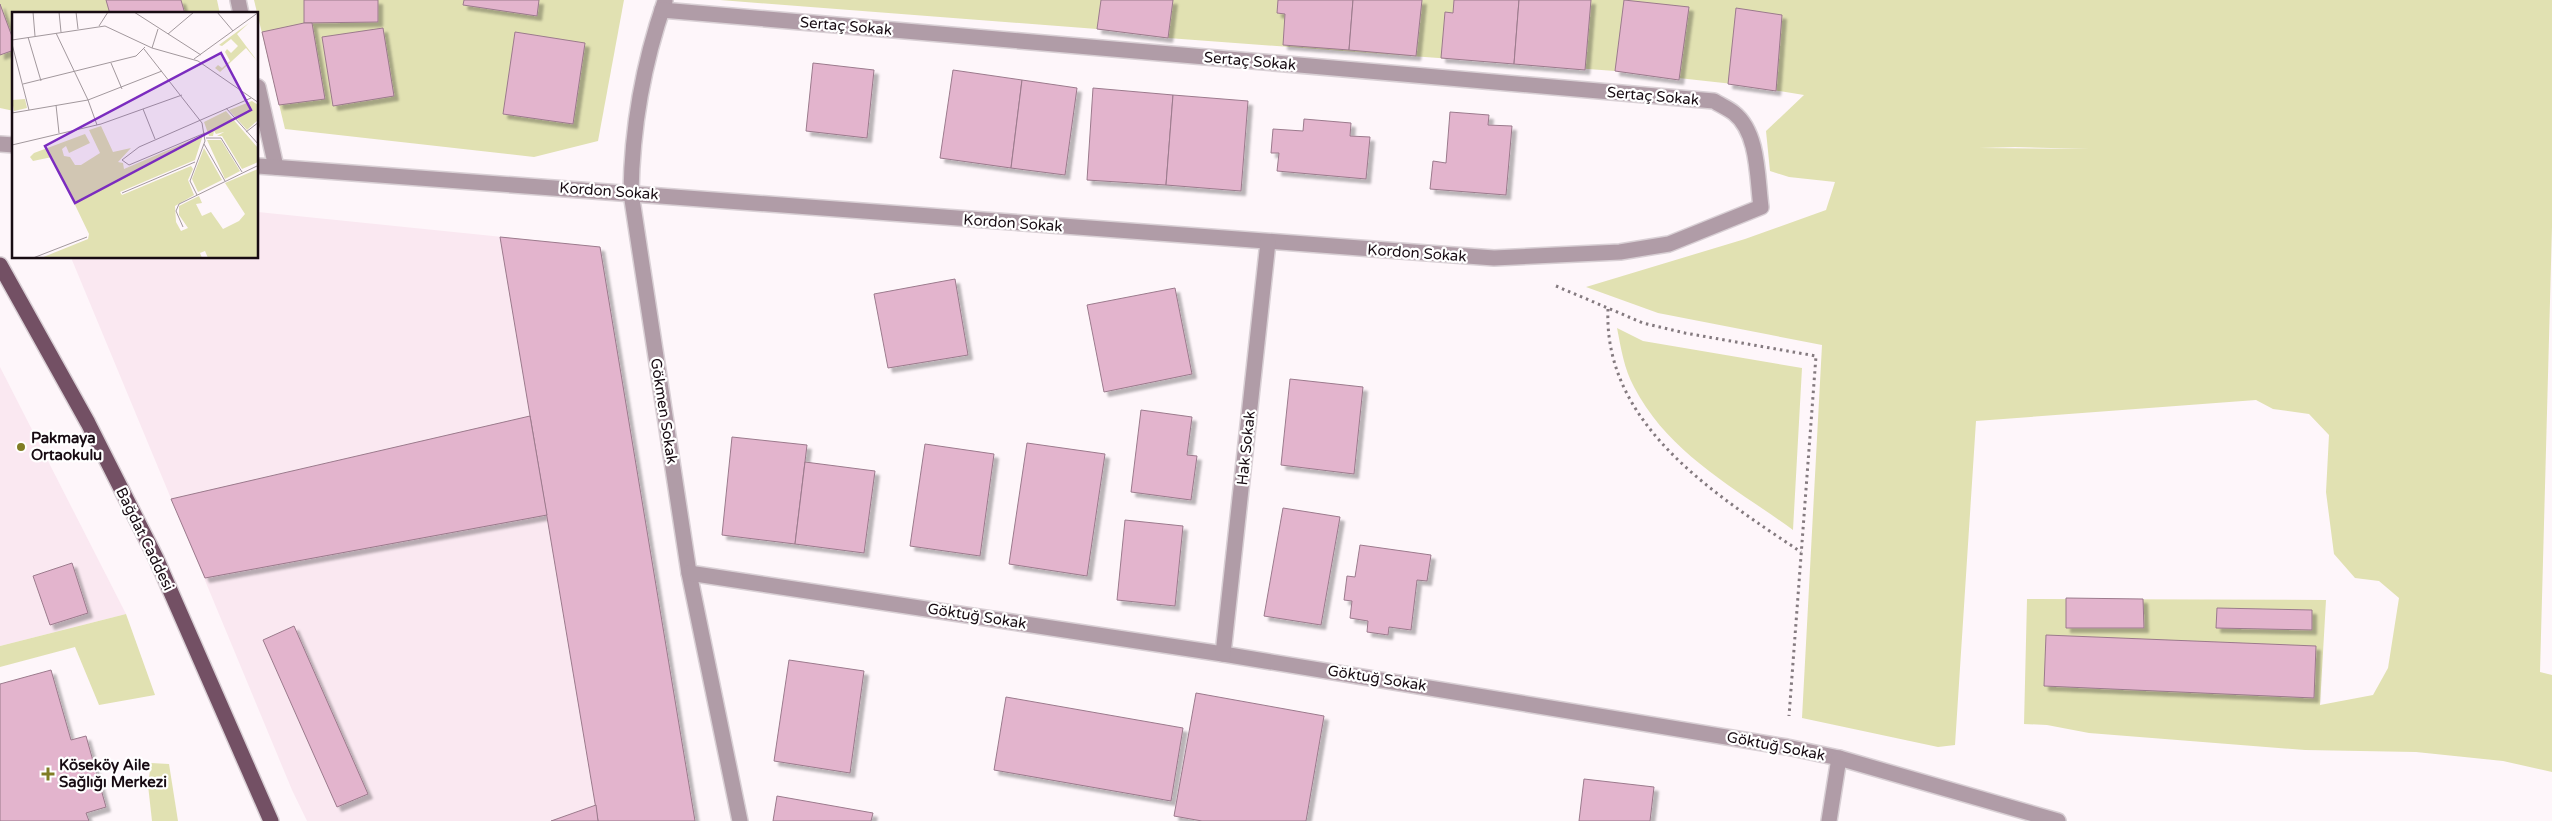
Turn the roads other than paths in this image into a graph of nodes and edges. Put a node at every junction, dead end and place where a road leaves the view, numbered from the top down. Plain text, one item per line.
1 (664, 5) edge
2 (259, 92) edge
3 (259, 166) edge
4 (276, 168) junction
5 (631, 193) junction
6 (1761, 208) joint
7 (1268, 242) junction
8 (0, 266) edge
9 (689, 573) junction
10 (1223, 654) junction
11 (1840, 758) junction
12 (271, 821) edge
13 (740, 821) edge
14 (1829, 821) edge
15 (2058, 821) edge

1 - 5 street, Gökmen Sokak
1 - 6 street, Sertaç Sokak
2 - 4 street
3 - 4 street, Kordon Sokak
4 - 5 street, Kordon Sokak
5 - 7 street, Kordon Sokak
5 - 9 street, Gökmen Sokak
6 - 7 street, Kordon Sokak
7 - 10 street, Hak Sokak
8 - 12 main road, Bağdat Caddesi
9 - 10 street, Göktuğ Sokak
9 - 13 street, Gökmen Sokak
10 - 11 street, Göktuğ Sokak
11 - 14 street
11 - 15 street, Göktuğ Sokak

